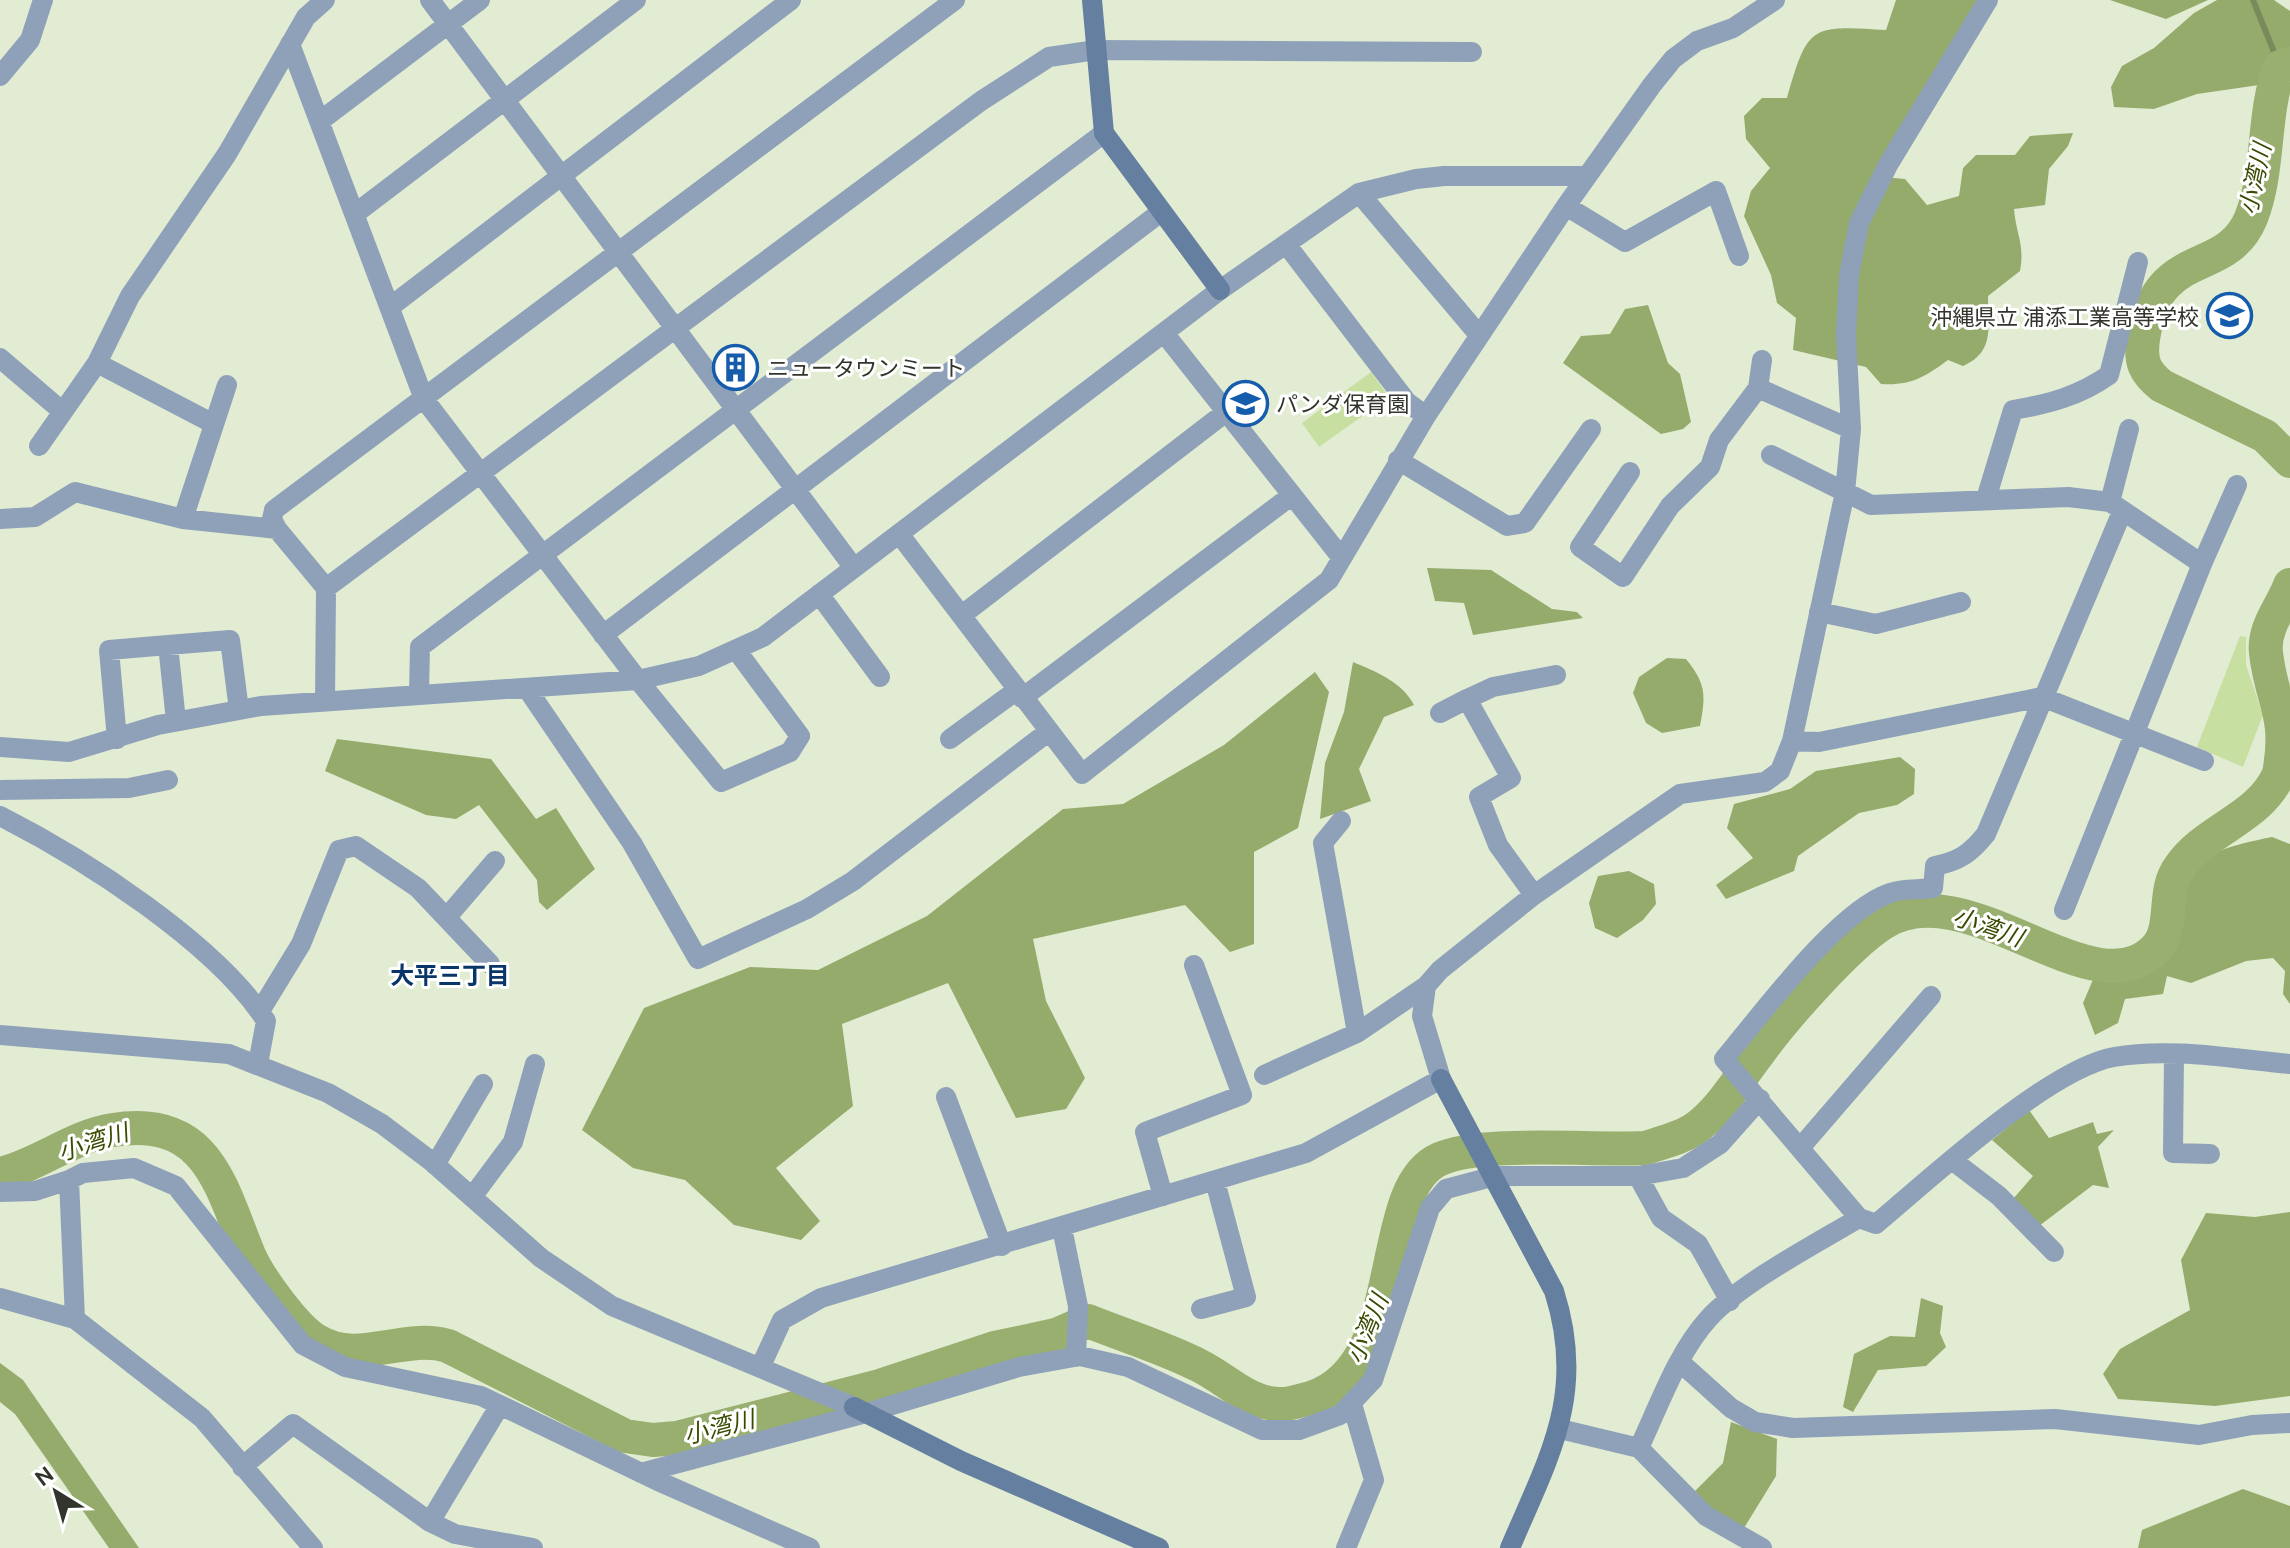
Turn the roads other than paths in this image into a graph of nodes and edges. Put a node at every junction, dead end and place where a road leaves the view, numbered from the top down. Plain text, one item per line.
1 (43, 0) edge
2 (325, 0) edge
3 (430, 0) edge
4 (480, 0) edge
5 (636, 0) edge
6 (791, 0) edge
7 (955, 0) edge
8 (1092, 0) edge
9 (1775, 0) edge
10 (1988, 0) edge
11 (448, 24) junction
12 (290, 44) junction
13 (1096, 50) junction
14 (1472, 52) dead end
15 (0, 76) edge
16 (505, 101) junction
17 (320, 121) junction
18 (1104, 133) junction
19 (1587, 176) junction
20 (562, 177) junction
21 (1359, 193) junction
22 (1566, 206) junction
23 (1161, 212) junction
24 (356, 213) junction
25 (1286, 244) junction
26 (619, 253) junction
27 (1739, 256) dead end
28 (2138, 262) dead end
29 (1220, 290) junction
30 (390, 307) junction
31 (675, 329) junction
32 (1164, 333) junction
33 (1479, 335) junction
34 (0, 358) edge
35 (1762, 360) dead end
36 (97, 363) junction
37 (227, 385) dead end
38 (1758, 388) junction
39 (424, 399) junction
40 (737, 409) junction
41 (63, 412) junction
42 (1226, 412) junction
43 (1426, 416) junction
44 (212, 423) junction
45 (1591, 429) dead end
46 (1851, 429) junction
47 (2129, 429) dead end
48 (39, 446) dead end
49 (1771, 455) dead end
50 (1398, 460) junction
51 (1630, 472) dead end
52 (480, 475) junction
53 (2237, 485) dead end
54 (796, 489) junction
55 (1845, 492) junction
56 (1291, 496) junction
57 (1986, 499) junction
58 (2116, 507) junction
59 (0, 519) edge
60 (183, 519) junction
61 (277, 529) junction
62 (900, 535) junction
63 (542, 555) junction
64 (1341, 557) junction
65 (2202, 564) junction
66 (854, 568) junction
67 (326, 588) junction
68 (819, 594) junction
69 (1961, 602) dead end
70 (1819, 612) junction
71 (962, 615) junction
72 (603, 635) junction
73 (168, 645) junction
74 (737, 651) junction
75 (1556, 675) dead end
76 (880, 677) dead end
77 (638, 680) junction
78 (528, 690) junction
79 (419, 694) junction
80 (1019, 694) junction
81 (2042, 697) junction
82 (1467, 699) junction
83 (325, 702) junction
84 (239, 710) junction
85 (1440, 713) dead end
86 (176, 721) junction
87 (1048, 732) junction
88 (2136, 733) junction
89 (117, 739) junction
90 (950, 739) dead end
91 (1792, 741) junction
92 (0, 747) edge
93 (2204, 761) dead end
94 (168, 780) dead end
95 (0, 790) edge
96 (0, 816) edge
97 (1341, 821) dead end
98 (495, 861) dead end
99 (1534, 895) junction
100 (2064, 910) dead end
101 (447, 917) junction
102 (490, 964) dead end
103 (1194, 965) dead end
104 (1426, 986) junction
105 (1931, 996) dead end
106 (260, 1011) junction
107 (1357, 1033) junction
108 (0, 1035) edge
109 (2174, 1054) junction
110 (258, 1064) junction
111 (535, 1064) dead end
112 (2290, 1064) edge
113 (1264, 1075) dead end
114 (1441, 1079) junction
115 (483, 1084) dead end
116 (946, 1097) dead end
117 (1758, 1097) junction
118 (1800, 1148) junction
119 (2210, 1154) dead end
120 (1952, 1160) junction
121 (435, 1165) junction
122 (1493, 1174) junction
123 (1638, 1176) junction
124 (69, 1180) junction
125 (1215, 1181) junction
126 (0, 1192) edge
127 (1163, 1196) junction
128 (472, 1197) junction
129 (1859, 1218) junction
130 (1062, 1228) junction
131 (1002, 1246) junction
132 (2054, 1252) dead end
133 (0, 1298) edge
134 (1730, 1301) junction
135 (1201, 1309) dead end
136 (75, 1319) junction
137 (1076, 1357) junction
138 (1681, 1363) junction
139 (760, 1368) junction
140 (1352, 1404) junction
141 (500, 1405) junction
142 (860, 1410) junction
143 (2290, 1423) edge
144 (1560, 1429) junction
145 (1639, 1448) junction
146 (242, 1467) junction
147 (641, 1473) junction
148 (430, 1522) junction
149 (313, 1548) edge
150 (533, 1548) edge
151 (810, 1548) edge
152 (1159, 1548) edge
153 (1346, 1548) edge
154 (1510, 1548) edge
155 (1762, 1548) edge

1 - 15 street
2 - 12 street
3 - 11 street
4 - 11 street
5 - 16 street
6 - 20 street
7 - 26 street
8 - 13 street
9 - 19 street
10 - 46 street
11 - 16 street
11 - 17 street
12 - 17 street
12 - 36 street
13 - 14 street
13 - 18 street
13 - 31 street
16 - 20 street
16 - 24 street
17 - 24 street
18 - 23 street
18 - 40 street
19 - 21 street
19 - 22 street
20 - 26 street
20 - 30 street
21 - 25 street
21 - 33 street
22 - 27 street
22 - 33 street
23 - 29 street
23 - 54 street
24 - 30 street
25 - 29 street
25 - 43 street
26 - 31 street
26 - 39 street
28 - 57 street
29 - 32 street
30 - 39 street
31 - 40 street
31 - 52 street
32 - 42 street
32 - 62 street
33 - 43 street
34 - 41 street
35 - 38 street
36 - 41 street
36 - 44 street
37 - 44 street
38 - 46 street
38 - 51 street
39 - 52 street
39 - 61 street
40 - 54 street
40 - 63 street
41 - 48 street
42 - 56 street
42 - 71 street
43 - 50 street
44 - 60 street
45 - 50 street
46 - 55 street
47 - 58 street
49 - 55 street
50 - 64 street
52 - 63 street
52 - 67 street
53 - 65 street
54 - 66 street
54 - 72 street
55 - 57 street
55 - 70 street
56 - 64 street
56 - 80 street
57 - 58 street
58 - 65 street
58 - 81 street
59 - 60 street
60 - 61 street
61 - 67 street
62 - 66 street
62 - 71 street
63 - 72 street
63 - 79 street
64 - 87 street
65 - 88 street
66 - 68 street
67 - 83 street
68 - 74 street
68 - 76 street
69 - 70 street
70 - 91 street
71 - 80 street
72 - 77 street
73 - 84 street
73 - 86 street
73 - 89 street
74 - 77 street
74 - 77 street
75 - 82 street
77 - 78 street
78 - 79 street
78 - 87 street
79 - 83 street
80 - 87 street
80 - 90 street
81 - 88 street
81 - 91 street
81 - 117 street
82 - 85 street
82 - 99 street
83 - 84 street
84 - 86 street
86 - 89 street
88 - 93 street
88 - 100 street
89 - 92 street
91 - 99 street
94 - 95 street
96 - 106 street
97 - 107 street
98 - 101 street
99 - 104 street
101 - 102 street
101 - 106 street
103 - 127 street
104 - 107 street
104 - 114 street
105 - 118 street
106 - 110 street
107 - 113 street
108 - 110 street
109 - 112 street
109 - 119 street
109 - 120 street
110 - 121 street
111 - 128 street
114 - 122 street
114 - 125 street
115 - 121 street
116 - 131 street
117 - 118 street
117 - 123 street
118 - 129 street
120 - 129 street
120 - 132 street
121 - 128 street
122 - 123 street
122 - 140 street
122 - 144 street
123 - 134 street
124 - 126 street
124 - 136 street
124 - 141 street
125 - 127 street
125 - 135 street
127 - 130 street
128 - 139 street
129 - 134 street
130 - 131 street
130 - 137 street
131 - 139 street
133 - 136 street
134 - 138 street
136 - 146 street
137 - 140 street
137 - 142 street
138 - 143 street
138 - 145 street
139 - 142 street
140 - 153 street
141 - 147 street
141 - 148 street
142 - 147 street
142 - 152 street
144 - 145 street
144 - 154 street
145 - 155 street
146 - 148 street
146 - 149 street
147 - 151 street
148 - 150 street

